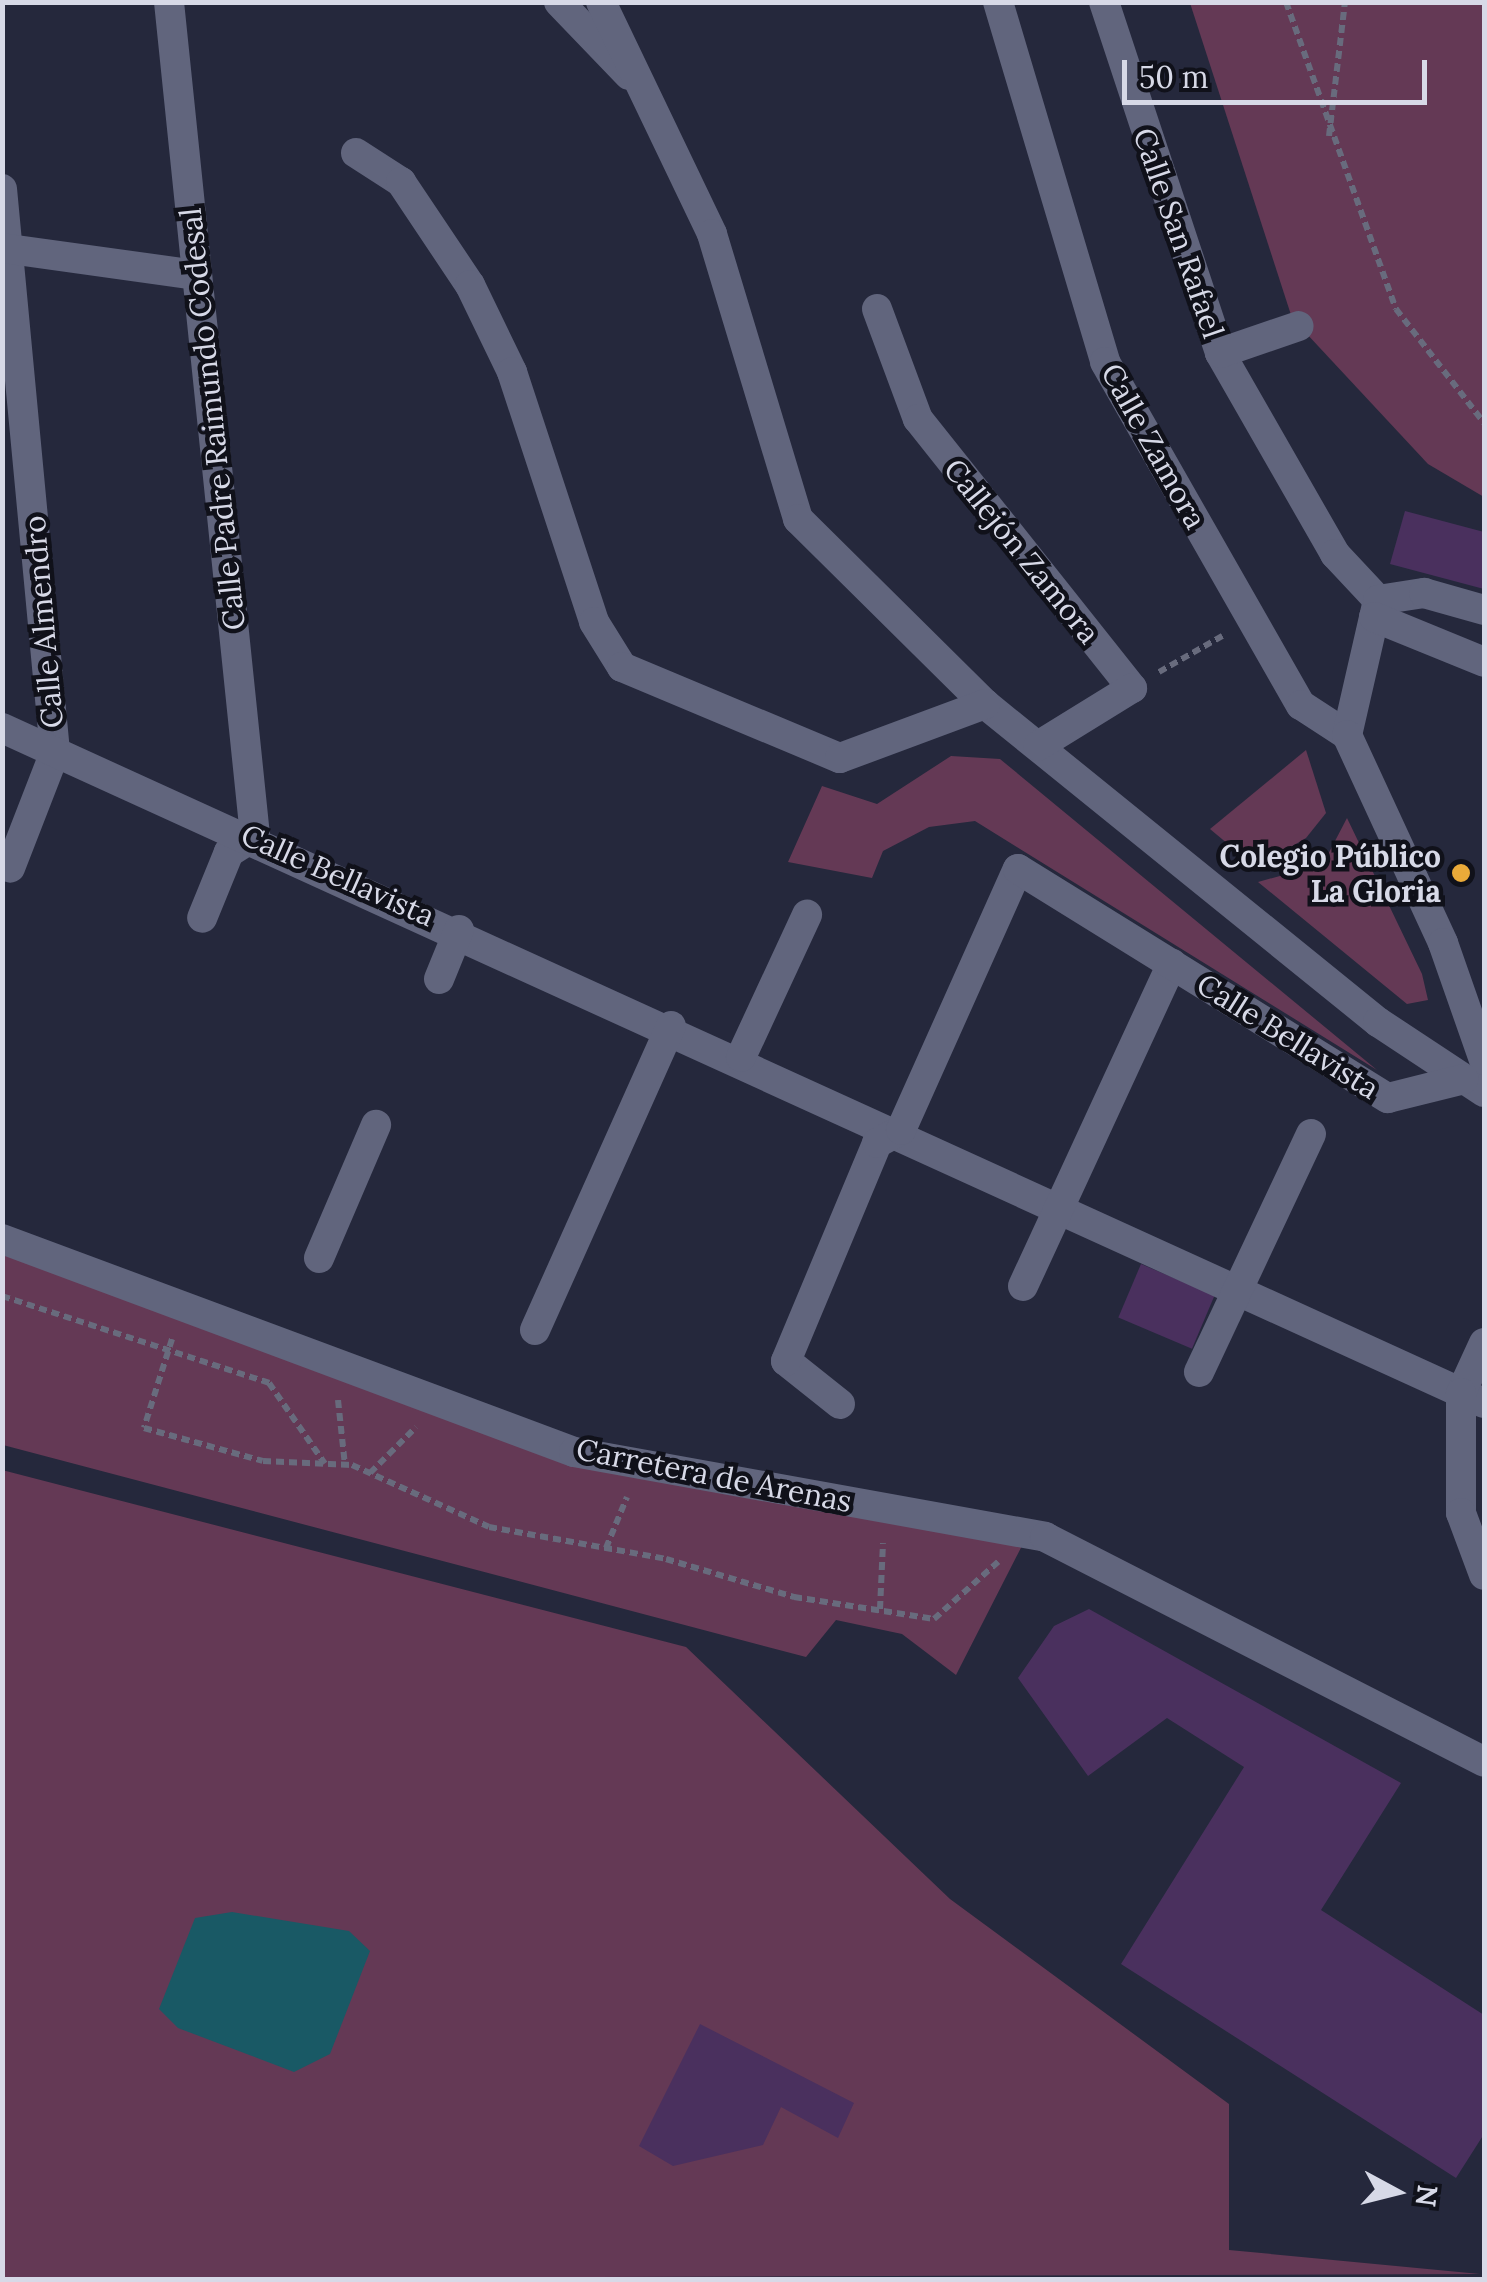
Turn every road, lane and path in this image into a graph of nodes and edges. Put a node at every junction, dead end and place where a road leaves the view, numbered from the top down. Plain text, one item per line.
1 (169, 2) edge
2 (558, 2) edge
3 (601, 2) edge
4 (998, 2) edge
5 (1104, 2) edge
6 (1286, 2) edge
7 (1345, 2) edge
8 (656, 103) junction
9 (1328, 138) junction
10 (356, 153) dead end
11 (2, 189) edge
12 (5, 248) edge
13 (197, 275) junction
14 (877, 309) dead end
15 (1299, 326) dead end
16 (1220, 353) junction
17 (1484, 423) edge
18 (1376, 608) junction
19 (1484, 610) edge
20 (1252, 619) junction
21 (1484, 662) edge
22 (1132, 688) junction
23 (985, 704) junction
24 (2, 728) edge
25 (1348, 735) junction
26 (1038, 746) junction
27 (56, 752) junction
28 (255, 836) junction
29 (10, 868) dead end
30 (807, 914) dead end
31 (202, 918) dead end
32 (459, 930) junction
33 (1172, 964) junction
34 (438, 979) dead end
35 (671, 1026) junction
36 (741, 1058) junction
37 (1478, 1077) edge
38 (376, 1125) dead end
39 (902, 1130) junction
40 (1311, 1134) dead end
41 (1064, 1206) junction
42 (2, 1239) edge
43 (319, 1258) dead end
44 (1023, 1286) dead end
45 (1235, 1287) junction
46 (2, 1296) edge
47 (184, 1302) junction
48 (536, 1330) dead end
49 (1484, 1344) edge
50 (170, 1346) junction
51 (332, 1359) junction
52 (1199, 1372) dead end
53 (1473, 1398) edge
54 (441, 1401) junction
55 (840, 1404) dead end
56 (641, 1463) junction
57 (325, 1464) junction
58 (346, 1465) junction
59 (370, 1473) junction
60 (884, 1507) junction
61 (1028, 1534) junction
62 (606, 1548) junction
63 (1484, 1574) edge
64 (880, 1609) junction
65 (1484, 1762) edge

1 - 13 street, Calle Padre Raimundo Codesal
2 - 8 street
3 - 8 street
4 - 20 street, Calle Zamora
5 - 16 street, Calle San Rafael
6 - 9 path
7 - 9 path
8 - 23 street
9 - 17 path
10 - 23 street
11 - 12 street, Calle Almendro
12 - 13 street
12 - 27 street, Calle Almendro
13 - 28 street, Calle Padre Raimundo Codesal
14 - 22 street, Callejón Zamora
15 - 16 street
16 - 18 street, Calle San Rafael
18 - 19 street
18 - 21 street
18 - 25 street
20 - 22 path
20 - 25 street, Calle Zamora
22 - 26 street
23 - 26 street
24 - 27 street, Calle Bellavista
25 - 37 street
26 - 37 street
27 - 28 street, Calle Bellavista
27 - 29 street, Calle Almendro
28 - 31 street
28 - 32 street, Calle Bellavista
30 - 36 street
32 - 34 street
32 - 35 street, Calle Bellavista
33 - 37 street, Calle Bellavista
33 - 39 street, Calle Bellavista
33 - 41 street, Calle Bellavista
35 - 36 street, Calle Bellavista
35 - 48 street
36 - 39 street, Calle Bellavista
38 - 43 street
39 - 41 street, Calle Bellavista
39 - 55 street, Calle Bellavista
40 - 45 street
41 - 44 street, Calle Bellavista
41 - 45 street, Calle Bellavista
42 - 47 street, Carretera de Arenas
45 - 52 street
45 - 53 street, Calle Bellavista
46 - 50 path
47 - 50 path
47 - 51 street, Carretera de Arenas
49 - 53 street
50 - 57 path
50 - 57 path
51 - 54 street, Carretera de Arenas
51 - 58 path
53 - 63 street
54 - 56 street, Carretera de Arenas
54 - 59 path
56 - 60 street, Carretera de Arenas
56 - 62 path
57 - 58 path
58 - 59 path
59 - 62 path
60 - 61 street, Carretera de Arenas
60 - 64 path
61 - 64 path
61 - 65 street, Carretera de Arenas
62 - 64 path

